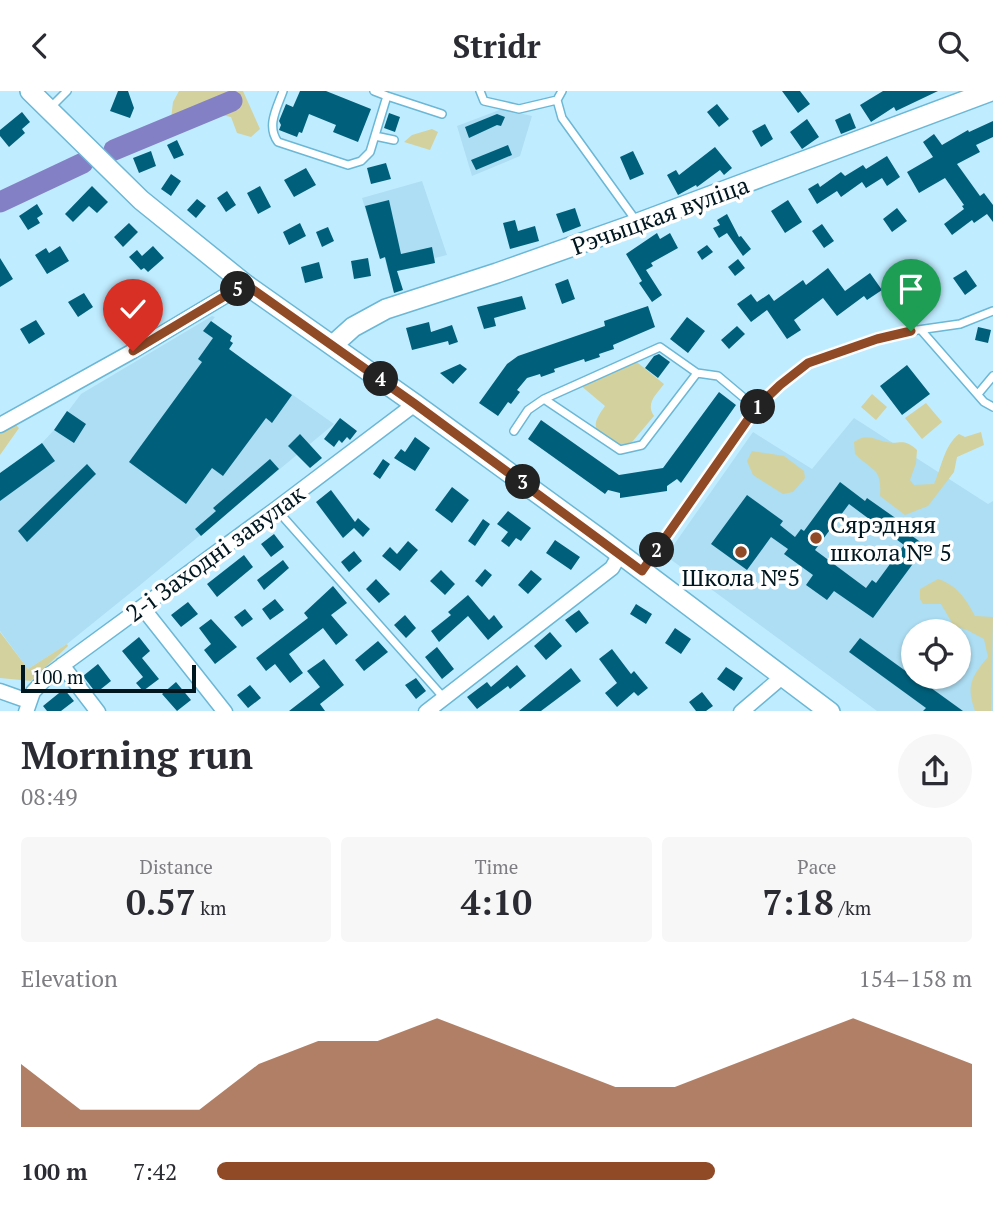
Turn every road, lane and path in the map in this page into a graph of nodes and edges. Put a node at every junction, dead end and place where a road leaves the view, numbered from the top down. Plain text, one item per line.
1 (30, 91) edge
2 (67, 91) edge
3 (283, 91) edge
4 (374, 91) edge
5 (480, 91) edge
6 (562, 91) edge
7 (991, 91) edge
8 (387, 96) junction
9 (557, 100) junction
10 (49, 110) junction
11 (442, 114) dead end
12 (375, 136) junction
13 (394, 141) dead end
14 (638, 223) junction
15 (245, 284) junction
16 (993, 311) edge
17 (921, 330) junction
18 (333, 345) junction
19 (697, 373) junction
20 (993, 376) edge
21 (978, 394) junction
22 (544, 399) junction
23 (415, 404) junction
24 (993, 407) edge
25 (756, 408) junction
26 (0, 425) edge
27 (514, 431) dead end
28 (276, 509) junction
29 (620, 554) junction
30 (642, 571) junction
31 (142, 607) junction
32 (62, 665) junction
33 (782, 677) junction
34 (0, 691) edge
35 (444, 698) junction
36 (27, 706) edge
37 (97, 711) edge
38 (224, 711) edge
39 (427, 711) edge
40 (742, 711) edge
41 (829, 711) edge

1 - 10 main road
2 - 10 lane
3 - 12 lane
4 - 8 lane
5 - 9 lane
6 - 9 lane
7 - 14 main road, Рэчыцкая вуліца
8 - 11 lane
8 - 12 lane
9 - 14 lane
10 - 15 main road
12 - 13 lane
14 - 18 main road, Рэчыцкая вуліца
15 - 18 main road
15 - 26 street
16 - 17 lane
17 - 21 lane
17 - 25 lane
18 - 23 main road
19 - 22 lane
19 - 22 lane
19 - 25 lane
20 - 21 lane
21 - 24 lane
22 - 27 lane
23 - 28 street, 2-і Заходні завулак
23 - 29 main road
25 - 30 lane
28 - 31 street, 2-і Заходні завулак
28 - 35 lane
29 - 30 main road
29 - 35 street
30 - 33 main road
31 - 32 street, 2-і Заходні завулак
31 - 38 street
32 - 36 street, 2-і Заходні завулак
32 - 37 street
33 - 40 street
33 - 41 main road
34 - 36 street
35 - 39 street

